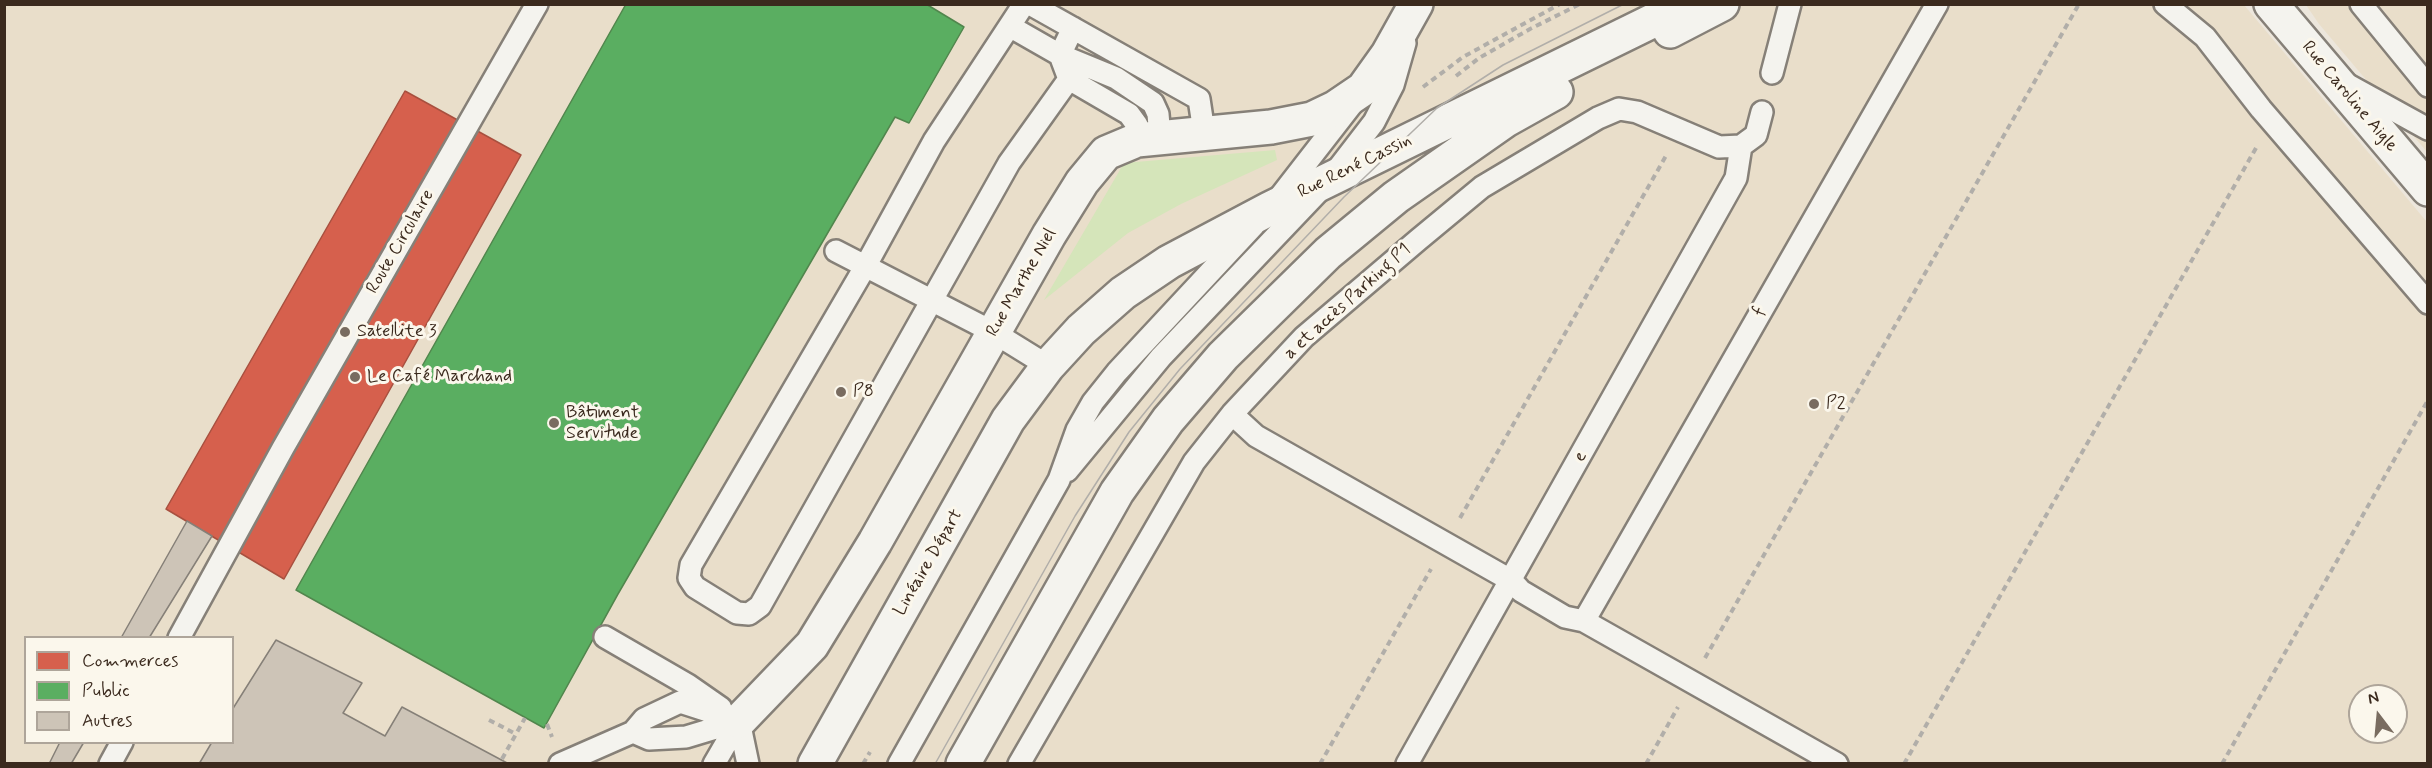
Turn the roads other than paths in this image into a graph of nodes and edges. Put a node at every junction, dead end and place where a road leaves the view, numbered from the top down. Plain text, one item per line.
1 (537, 4) edge
2 (1024, 4) edge
3 (1030, 4) edge
4 (1416, 4) edge
5 (1687, 4) edge
6 (1722, 4) edge
7 (1790, 4) edge
8 (1937, 4) edge
9 (2165, 4) edge
10 (2271, 4) edge
11 (2361, 4) edge
12 (1011, 27) junction
13 (1073, 28) junction
14 (1060, 56) junction
15 (1772, 73) dead end
16 (2332, 76) junction
17 (1069, 79) junction
18 (2427, 86) edge
19 (1363, 89) junction
20 (1762, 112) dead end
21 (2427, 129) edge
22 (1204, 132) junction
23 (1149, 139) junction
24 (1741, 146) junction
25 (1330, 179) junction
26 (2427, 189) edge
27 (1269, 209) junction
28 (836, 251) dead end
29 (865, 267) junction
30 (933, 301) junction
31 (2427, 303) edge
32 (993, 332) junction
33 (1048, 366) junction
34 (1232, 414) junction
35 (1059, 480) junction
36 (1512, 581) junction
37 (1584, 621) junction
38 (180, 636) edge
39 (604, 637) dead end
40 (739, 721) junction
41 (633, 732) junction
42 (121, 744) edge
43 (110, 764) edge
44 (560, 764) edge
45 (714, 764) edge
46 (748, 764) edge
47 (815, 764) edge
48 (899, 764) edge
49 (963, 764) edge
50 (1019, 764) edge
51 (1407, 764) edge
52 (1837, 764) edge

1 - 38 lane, Route Circulaire
2 - 12 lane
3 - 13 lane
4 - 19 street, Rue Marthe Niel
4 - 25 lane
5 - 25 street, Rue René Cassin
6 - 49 street
7 - 15 lane
8 - 37 lane, f
9 - 31 lane
10 - 16 street, Rue Caroline Aigle
11 - 18 lane
12 - 14 lane
12 - 29 lane
13 - 14 lane
13 - 22 lane
14 - 17 lane
14 - 23 lane
16 - 21 lane
16 - 26 street, Rue Caroline Aigle
17 - 23 lane
17 - 30 lane
19 - 22 street, Rue Marthe Niel
19 - 27 lane
20 - 24 lane
22 - 23 street, Rue Marthe Niel
23 - 32 street, Rue Marthe Niel
24 - 34 lane, a et accès Parking P1
24 - 36 lane, e
25 - 27 street, Rue René Cassin
25 - 35 lane
27 - 33 street, Rue René Cassin
27 - 35 lane
28 - 29 lane
29 - 30 lane
29 - 30 lane
30 - 32 lane
32 - 33 lane
32 - 40 street, Rue Marthe Niel
33 - 47 street, Linéaire Départ
34 - 36 lane
34 - 50 lane, a et accès Parking P1
35 - 48 lane
36 - 37 lane
36 - 51 lane, e
37 - 52 lane
39 - 40 lane
40 - 41 lane
40 - 41 lane
40 - 45 lane
40 - 46 lane
41 - 44 lane
42 - 43 lane

